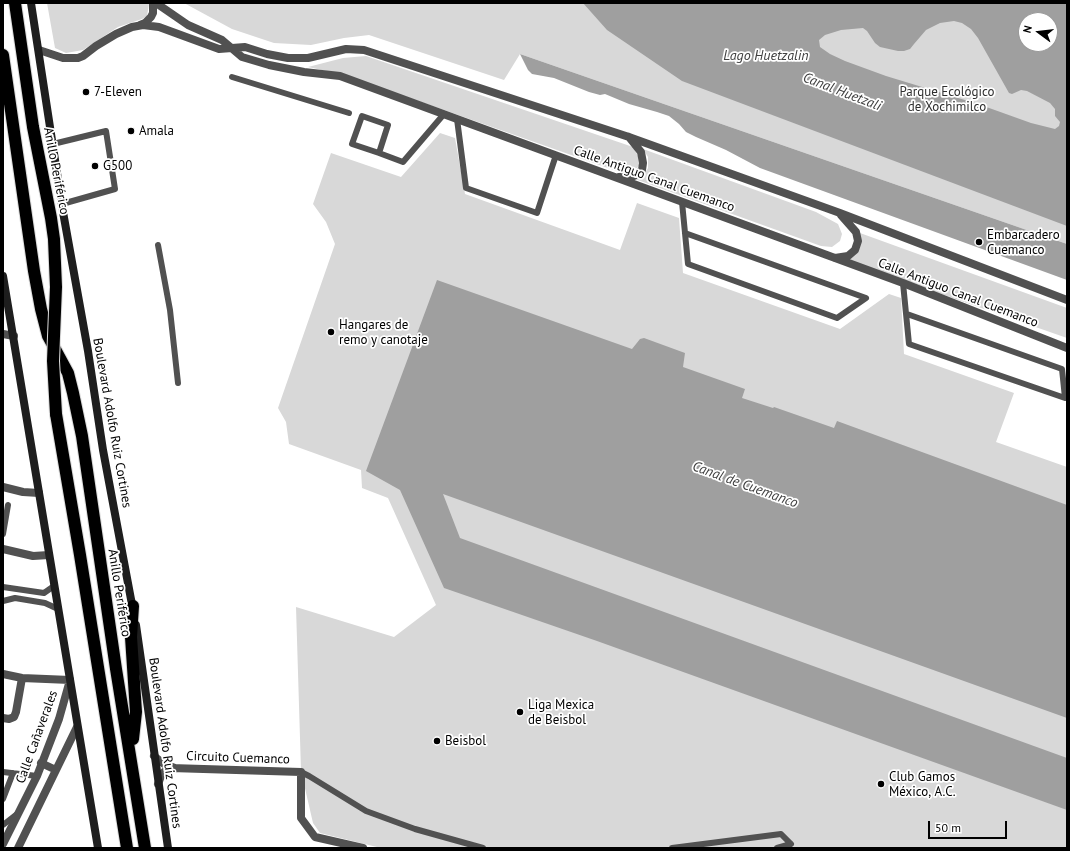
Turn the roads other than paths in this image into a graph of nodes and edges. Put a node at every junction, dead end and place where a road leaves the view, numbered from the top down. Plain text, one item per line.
1 (15, 3) edge
2 (31, 3) edge
3 (153, 3) edge
4 (156, 3) edge
5 (137, 26) junction
6 (230, 48) junction
7 (39, 50) junction
8 (3, 55) edge
9 (232, 77) dead end
10 (349, 113) dead end
11 (444, 114) junction
12 (457, 119) junction
13 (629, 137) junction
14 (53, 144) junction
15 (378, 153) junction
16 (556, 155) junction
17 (617, 178) junction
18 (682, 202) junction
19 (62, 204) junction
20 (840, 213) junction
21 (685, 233) junction
22 (158, 245) dead end
23 (834, 259) junction
24 (3, 276) edge
25 (903, 283) junction
26 (1067, 300) edge
27 (907, 314) junction
28 (3, 334) edge
29 (14, 336) junction
30 (1067, 348) edge
31 (178, 383) dead end
32 (3, 487) edge
33 (39, 493) junction
34 (8, 505) dead end
35 (3, 534) edge
36 (3, 549) edge
37 (49, 555) junction
38 (54, 586) junction
39 (3, 587) edge
40 (3, 601) edge
41 (133, 606) junction
42 (58, 609) junction
43 (3, 674) edge
44 (22, 678) junction
45 (70, 680) junction
46 (3, 718) edge
47 (77, 727) junction
48 (131, 754) junction
49 (154, 756) junction
50 (41, 763) junction
51 (176, 768) junction
52 (56, 770) junction
53 (3, 772) edge
54 (301, 772) junction
55 (13, 773) junction
56 (37, 776) junction
57 (158, 784) junction
58 (3, 799) edge
59 (18, 813) junction
60 (3, 825) edge
61 (3, 844) edge
62 (791, 846) edge
63 (18, 848) edge
64 (98, 848) edge
65 (127, 848) edge
66 (145, 848) edge
67 (168, 848) edge
68 (363, 848) edge
69 (484, 848) edge
70 (672, 848) edge
71 (777, 848) edge

1 - 65 highway, Anillo Periférico, bridge
2 - 7 main road, Boulevard Adolfo Ruiz Cortines
3 - 5 street, Calle Antiguo Canal Cuemanco
4 - 6 street, Calle Antiguo Canal Cuemanco
5 - 6 street, Calle Antiguo Canal Cuemanco
5 - 7 street, Calle Antiguo Canal Cuemanco
6 - 11 street, Calle Antiguo Canal Cuemanco
6 - 13 street, Calle Antiguo Canal Cuemanco
7 - 14 main road, Boulevard Adolfo Ruiz Cortines
8 - 48 highway, Anillo Periférico
9 - 10 lane
11 - 12 street, Calle Antiguo Canal Cuemanco
11 - 15 lane
12 - 16 street, Calle Antiguo Canal Cuemanco
12 - 16 lane
13 - 17 street
13 - 20 street, Calle Antiguo Canal Cuemanco
14 - 19 main road, Boulevard Adolfo Ruiz Cortines
14 - 19 lane
15 - 15 lane
16 - 17 street, Calle Antiguo Canal Cuemanco
17 - 18 street, Calle Antiguo Canal Cuemanco
18 - 21 lane
18 - 23 street, Calle Antiguo Canal Cuemanco
19 - 41 main road, Boulevard Adolfo Ruiz Cortines
20 - 23 street
20 - 26 street, Calle Antiguo Canal Cuemanco
21 - 21 lane
22 - 31 lane
23 - 25 street, Calle Antiguo Canal Cuemanco
24 - 29 main road
25 - 27 lane
25 - 30 street, Calle Antiguo Canal Cuemanco
27 - 27 lane
28 - 29 street
29 - 33 main road
32 - 33 street
33 - 37 main road
34 - 35 lane
36 - 37 street
37 - 38 main road
38 - 39 lane
38 - 42 main road
40 - 42 lane
41 - 48 highway
41 - 49 main road, Boulevard Adolfo Ruiz Cortines
42 - 45 main road
43 - 44 street
44 - 45 street
44 - 46 street
45 - 47 main road
45 - 50 street, Calle Cañaverales
47 - 52 street, Calle Cañaverales
47 - 64 main road
48 - 66 highway, Anillo Periférico
49 - 51 street, Circuito Cuemanco
49 - 57 main road, Boulevard Adolfo Ruiz Cortines
50 - 52 street
50 - 56 street, Calle Cañaverales
51 - 54 street, Circuito Cuemanco
51 - 57 street, Circuito Cuemanco
52 - 63 street, Calle Cañaverales
53 - 55 lane
54 - 68 street, Circuito Cuemanco
54 - 69 lane
55 - 56 lane
55 - 58 lane
56 - 59 street, Calle Cañaverales
57 - 67 main road, Boulevard Adolfo Ruiz Cortines
59 - 60 lane
59 - 61 street, Calle Cañaverales
62 - 70 lane
62 - 71 lane

